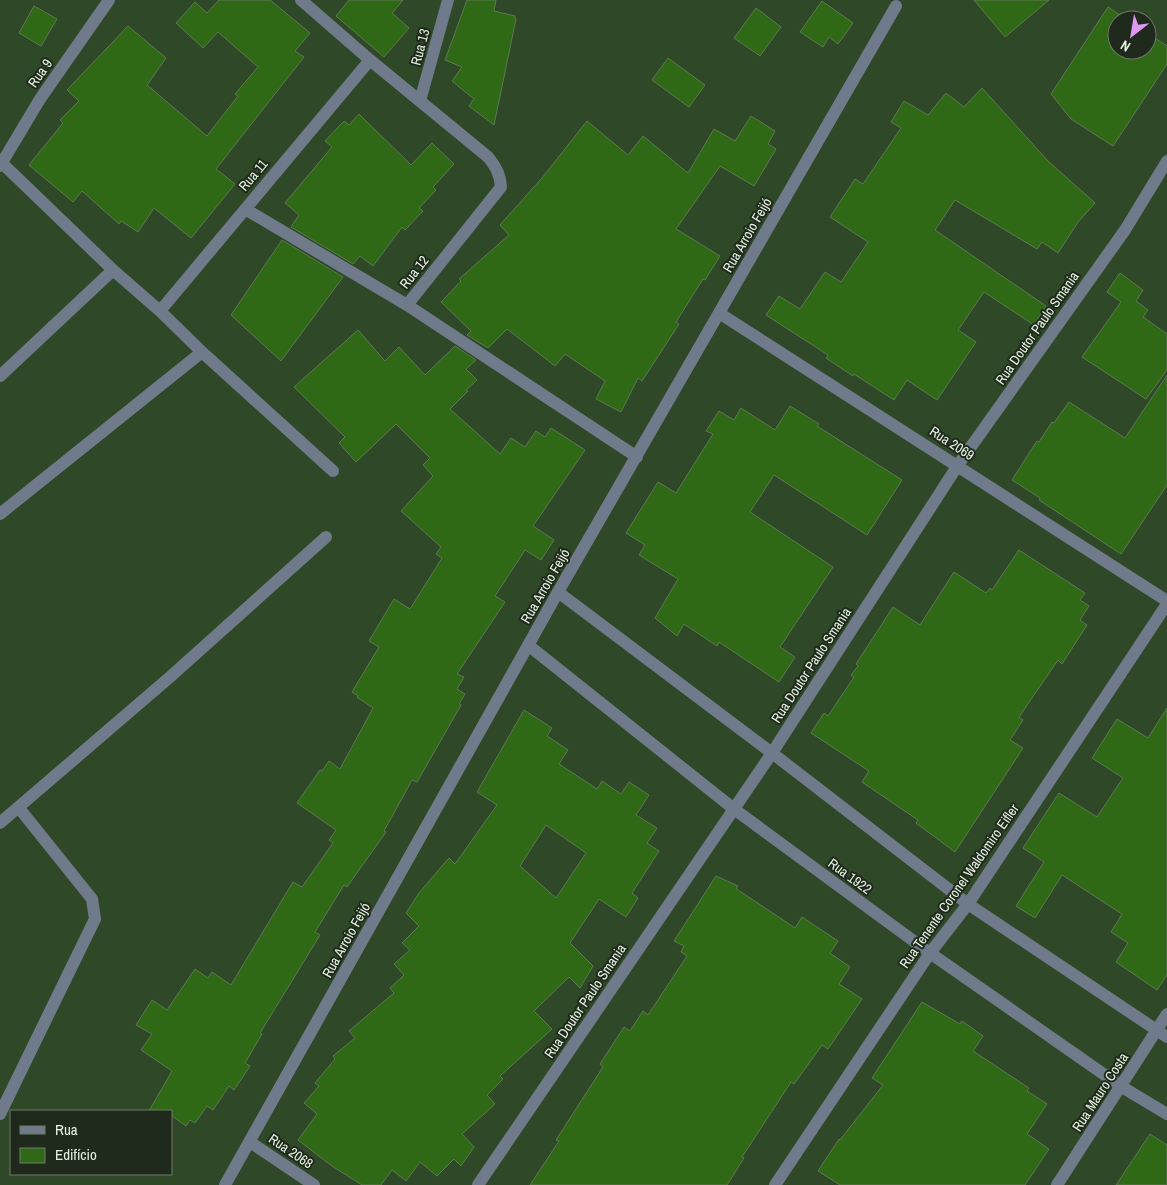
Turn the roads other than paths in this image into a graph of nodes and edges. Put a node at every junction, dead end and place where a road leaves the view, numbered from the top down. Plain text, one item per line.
1 (109, 0) edge
2 (301, 0) edge
3 (448, 0) edge
4 (896, 6) dead end
5 (370, 60) junction
6 (420, 101) junction
7 (1167, 161) edge
8 (1, 165) edge
9 (245, 209) junction
10 (113, 270) junction
11 (407, 305) junction
12 (160, 311) junction
13 (719, 313) junction
14 (202, 352) junction
15 (0, 376) edge
16 (637, 457) junction
17 (958, 465) junction
18 (333, 471) dead end
19 (0, 514) edge
20 (326, 537) dead end
21 (558, 592) junction
22 (1167, 602) edge
23 (528, 645) junction
24 (772, 753) junction
25 (19, 808) junction
26 (734, 809) junction
27 (0, 823) edge
28 (968, 904) junction
29 (930, 953) junction
30 (1167, 1014) edge
31 (1162, 1034) edge
32 (1122, 1087) junction
33 (0, 1114) edge
34 (1167, 1114) edge
35 (250, 1142) junction
36 (225, 1185) edge
37 (314, 1185) edge
38 (478, 1185) edge
39 (775, 1185) edge
40 (1057, 1185) edge

1 - 8 street, Rua 9
2 - 5 street, Rua 12
3 - 6 street, Rua 13
4 - 13 street, Rua Arroio Feijó
5 - 6 street, Rua 12
5 - 9 street, Rua 11
6 - 11 street, Rua 12
7 - 17 street, Rua Doutor Paulo Smania
8 - 10 street
9 - 11 street
9 - 12 street, Rua 11
10 - 12 street
10 - 15 street
11 - 16 street, Rua 12
12 - 14 street
13 - 16 street, Rua Arroio Feijó
13 - 17 street, Rua 2069
14 - 18 street
14 - 19 street
16 - 21 street, Rua Arroio Feijó
17 - 22 street, Rua 2069
17 - 24 street, Rua Doutor Paulo Smania
20 - 25 street
21 - 23 street, Rua Arroio Feijó
21 - 24 street
22 - 28 street, Rua Tenente Coronel Waldomiro Eifler
23 - 26 street, Rua 1922
23 - 35 street, Rua Arroio Feijó
24 - 26 street, Rua Doutor Paulo Smania
24 - 28 street
25 - 27 street
25 - 33 street
26 - 29 street, Rua 1922
26 - 38 street, Rua Doutor Paulo Smania
28 - 29 street, Rua Tenente Coronel Waldomiro Eifler
28 - 31 street
29 - 32 street, Rua 1922
29 - 39 street, Rua Tenente Coronel Waldomiro Eifler
30 - 31 street, Rua Mauro Costa
31 - 32 street, Rua Mauro Costa
32 - 34 street, Rua 1922
32 - 40 street, Rua Mauro Costa
35 - 36 street, Rua Arroio Feijó
35 - 37 street, Rua 2068

